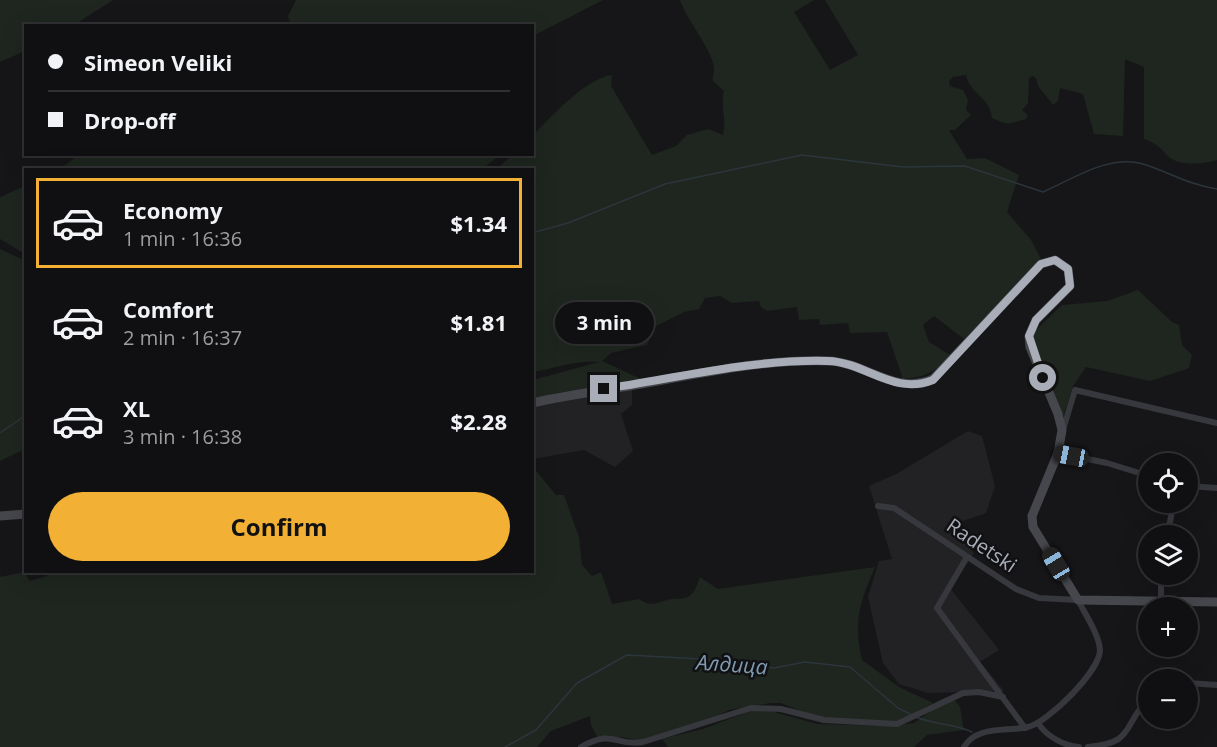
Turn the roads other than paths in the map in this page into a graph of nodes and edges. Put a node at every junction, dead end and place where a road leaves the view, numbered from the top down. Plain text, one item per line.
1 (534, 403) edge
2 (1217, 423) edge
3 (1062, 430) junction
4 (1058, 453) junction
5 (1138, 473) edge
6 (1198, 487) edge
7 (1217, 488) edge
8 (878, 506) dead end
9 (24, 514) edge
10 (0, 516) edge
11 (968, 557) junction
12 (1078, 600) junction
13 (1138, 601) edge
14 (1198, 602) edge
15 (1217, 602) edge
16 (1198, 684) edge
17 (1217, 685) edge
18 (1003, 698) junction
19 (1138, 714) edge
20 (1038, 723) junction
21 (1025, 728) junction
22 (581, 747) edge
23 (964, 747) edge
24 (1079, 747) edge
25 (1088, 747) edge

1 - 3 street
2 - 3 street
3 - 4 street
4 - 5 street
4 - 12 street
6 - 7 street
8 - 11 street, Radetski
9 - 10 street
11 - 12 street, Radetski
11 - 18 street
12 - 13 street, Radetski
12 - 20 street
14 - 15 street, Radetski
16 - 17 street
18 - 21 street
18 - 22 street
19 - 25 street
20 - 21 street
20 - 24 street
21 - 23 street

